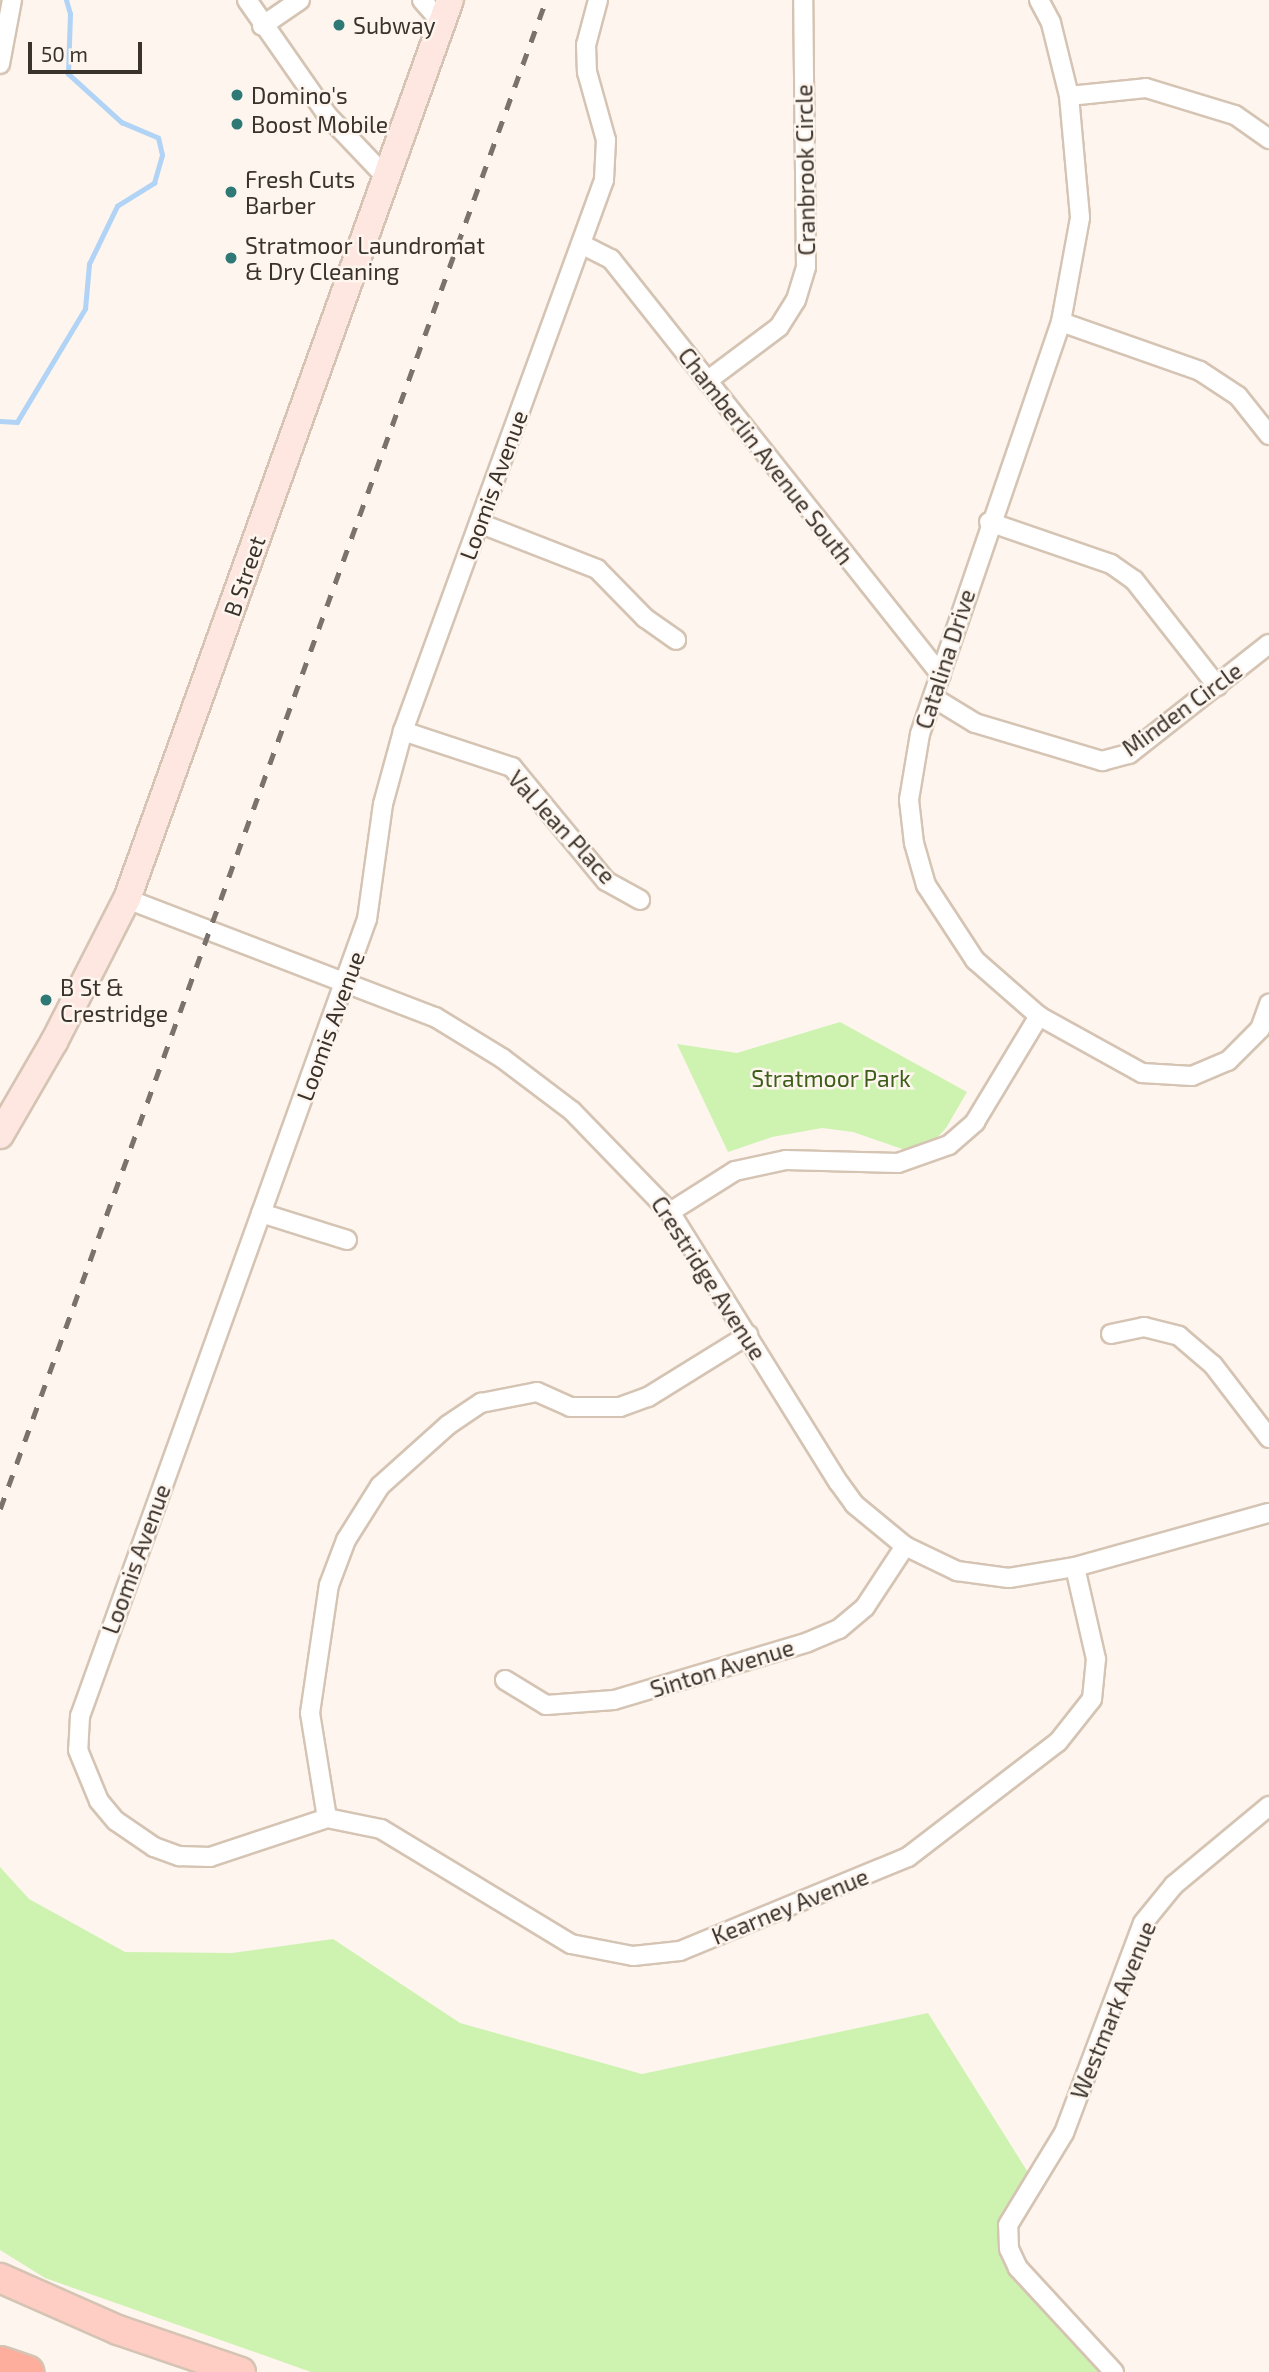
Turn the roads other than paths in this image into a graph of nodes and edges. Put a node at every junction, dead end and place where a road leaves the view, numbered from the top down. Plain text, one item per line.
1 (12, 0) edge
2 (247, 0) edge
3 (300, 0) edge
4 (422, 0) edge
5 (598, 0) edge
6 (803, 0) edge
7 (1039, 0) edge
8 (446, 12) edge
9 (262, 26) junction
10 (0, 64) edge
11 (1069, 96) junction
12 (1269, 139) edge
13 (384, 176) junction
14 (583, 245) junction
15 (1061, 322) junction
16 (706, 381) junction
17 (1269, 435) edge
18 (989, 522) junction
19 (479, 523) junction
20 (676, 640) dead end
21 (1269, 644) edge
22 (941, 675) junction
23 (1217, 686) junction
24 (934, 698) junction
25 (403, 732) junction
26 (127, 899) junction
27 (640, 900) dead end
28 (348, 980) junction
29 (1269, 1004) edge
30 (1039, 1016) junction
31 (0, 1135) edge
32 (670, 1212) junction
33 (261, 1213) junction
34 (347, 1240) dead end
35 (1111, 1334) dead end
36 (748, 1335) junction
37 (1269, 1438) edge
38 (1269, 1513) edge
39 (905, 1546) junction
40 (1075, 1567) junction
41 (505, 1680) dead end
42 (1269, 1806) edge
43 (327, 1818) junction
44 (0, 2278) edge
45 (0, 2363) edge
46 (26, 2372) edge
47 (242, 2372) edge
48 (1114, 2372) edge

1 - 10 street
2 - 9 street
3 - 9 street
4 - 8 street
5 - 14 street, Loomis Avenue
6 - 16 street, Cranbrook Circle
7 - 11 street, Catalina Drive
8 - 13 main road, B Street
9 - 13 street
11 - 12 street
11 - 15 street, Catalina Drive
13 - 26 main road, B Street
14 - 16 street, Chamberlin Avenue South
14 - 19 street, Loomis Avenue
15 - 17 street
15 - 18 street, Catalina Drive
16 - 22 street, Chamberlin Avenue South
18 - 22 street, Catalina Drive
18 - 23 street
19 - 20 street
19 - 25 street, Loomis Avenue
21 - 23 street, Minden Circle
22 - 24 street, Catalina Drive
23 - 24 street, Minden Circle
24 - 30 street, Catalina Drive
25 - 27 street, Val Jean Place
25 - 28 street, Loomis Avenue
26 - 28 street, Crestridge Avenue
26 - 31 main road, B Street
28 - 32 street, Crestridge Avenue
28 - 33 street, Loomis Avenue
29 - 30 street, Catalina Drive
30 - 32 street
32 - 36 street, Crestridge Avenue
33 - 34 street
33 - 43 street, Loomis Avenue
35 - 37 street
36 - 39 street, Crestridge Avenue
36 - 43 street
38 - 40 street, Crestridge Avenue
39 - 40 street, Crestridge Avenue
39 - 41 street, Sinton Avenue
40 - 43 street, Kearney Avenue
42 - 48 street, Westmark Avenue
44 - 47 main road
45 - 46 highway

